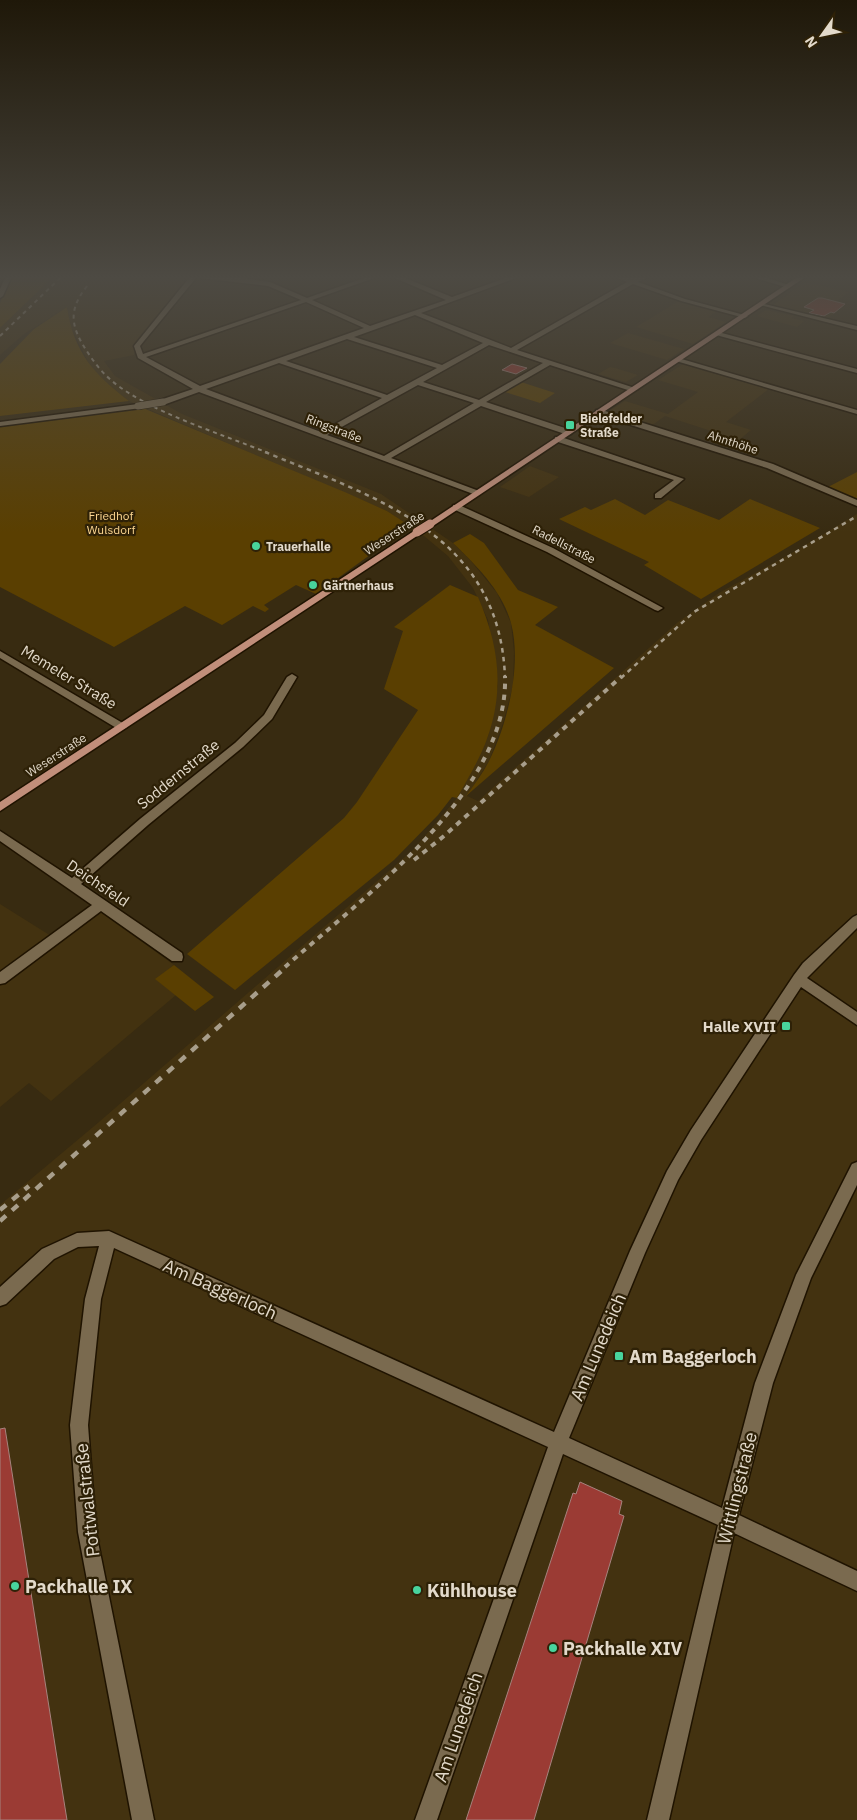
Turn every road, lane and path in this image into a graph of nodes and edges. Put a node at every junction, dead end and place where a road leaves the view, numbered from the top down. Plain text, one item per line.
1 (151, 363) edge
2 (277, 363) edge
3 (283, 363) edge
4 (428, 363) edge
5 (453, 363) edge
6 (548, 363) joint
7 (674, 363) edge
8 (688, 363) edge
9 (827, 363) edge
10 (444, 368) junction
11 (857, 371) edge
12 (417, 382) junction
13 (634, 389) junction
14 (201, 390) junction
15 (388, 398) junction
16 (480, 404) junction
17 (599, 412) junction
18 (857, 412) edge
19 (0, 424) edge
20 (568, 432) junction
21 (321, 435) junction
22 (558, 439) junction
23 (384, 459) junction
24 (476, 494) junction
25 (658, 496) dead end
26 (857, 503) edge
27 (456, 507) junction
28 (658, 608) dead end
29 (0, 654) edge
30 (292, 677) dead end
31 (122, 726) junction
32 (0, 807) edge
33 (0, 835) edge
34 (72, 885) junction
35 (102, 904) junction
36 (857, 920) edge
37 (177, 957) dead end
38 (0, 978) edge
39 (798, 979) junction
40 (857, 1019) edge
41 (857, 1169) edge
42 (109, 1238) junction
43 (0, 1298) edge
44 (558, 1442) junction
45 (728, 1520) junction
46 (857, 1581) edge
47 (143, 1820) edge
48 (426, 1820) edge
49 (658, 1820) edge

1 - 14 street, Ringstraße
2 - 14 street
3 - 15 street
4 - 10 street
5 - 10 street
6 - 13 street
6 - 16 street
7 - 13 main road, Weserstraße
8 - 18 street
9 - 11 street
10 - 12 street
12 - 15 street
12 - 16 street
13 - 17 main road, Weserstraße
14 - 19 street, bridge
14 - 21 street, Ringstraße
15 - 21 street
16 - 20 street
16 - 23 street
17 - 20 main road, Weserstraße
17 - 26 street, Ahnthöhe
20 - 22 main road, Weserstraße
21 - 23 street, Ringstraße
22 - 24 main road, Weserstraße
22 - 25 street
23 - 24 street, Ringstraße
24 - 27 main road, Weserstraße
27 - 28 street, Radellstraße
27 - 31 main road, Weserstraße, bridge
29 - 31 street, Memeler Straße
30 - 34 street, Soddernstraße
31 - 32 main road, Weserstraße
33 - 34 street, Deichsfeld
34 - 35 street, Deichsfeld
35 - 37 street, Deichsfeld
35 - 38 street
36 - 39 street, Am Lunedeich
39 - 40 street
39 - 44 street, Am Lunedeich
41 - 45 street, Wittlingstraße
42 - 43 street, Am Baggerloch
42 - 44 street, Am Baggerloch
42 - 47 street, Pottwalstraße
44 - 45 street, Am Baggerloch
44 - 48 street, Am Lunedeich
45 - 46 street, Am Baggerloch
45 - 49 street, Wittlingstraße

